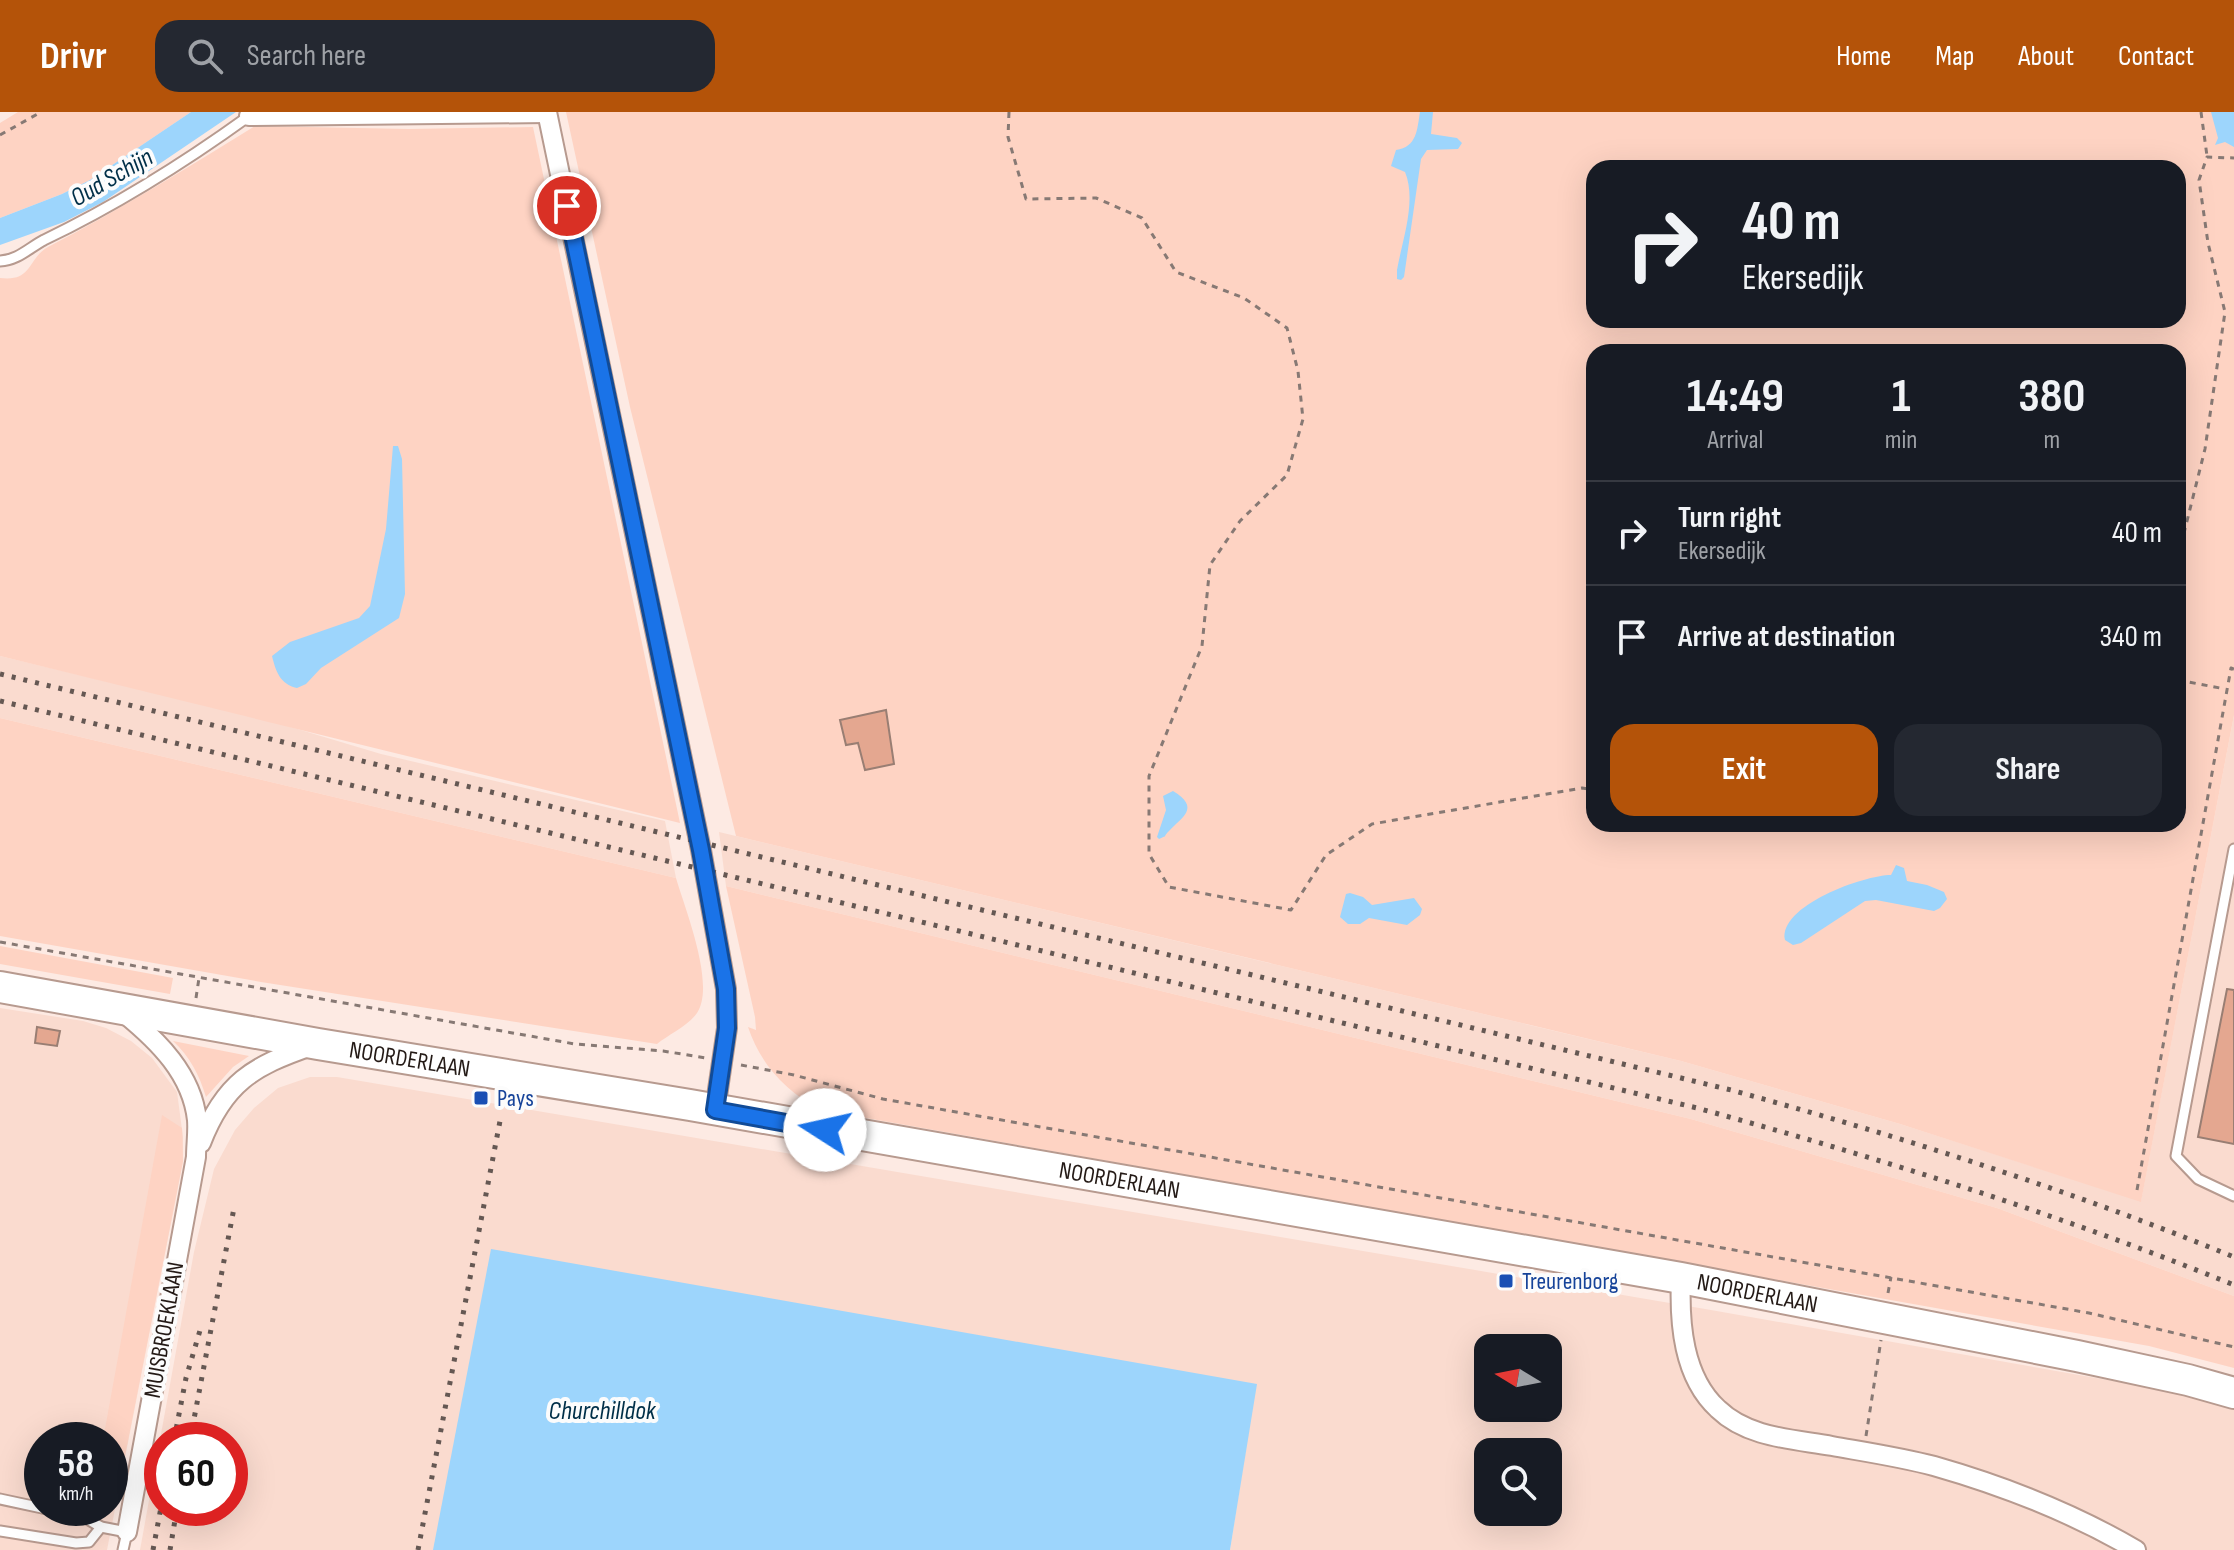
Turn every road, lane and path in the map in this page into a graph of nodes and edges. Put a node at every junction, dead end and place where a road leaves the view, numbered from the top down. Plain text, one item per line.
1 (41, 112) edge
2 (1009, 112) edge
3 (2201, 112) edge
4 (547, 113) edge
5 (252, 114) edge
6 (0, 135) edge
7 (2207, 157) junction
8 (2234, 158) edge
9 (0, 261) edge
10 (2186, 525) edge
11 (2234, 669) edge
12 (2186, 682) edge
13 (2227, 690) junction
14 (1586, 789) edge
15 (2234, 849) edge
16 (0, 942) edge
17 (0, 987) edge
18 (119, 1009) junction
19 (318, 1044) junction
20 (696, 1056) dead end
21 (755, 1067) dead end
22 (715, 1110) junction
23 (196, 1157) junction
24 (2137, 1190) dead end
25 (2234, 1196) edge
26 (1891, 1277) junction
27 (1681, 1278) junction
28 (1884, 1318) junction
29 (2234, 1347) edge
30 (2234, 1393) edge
31 (1863, 1451) junction
32 (0, 1499) edge
33 (24, 1504) edge
34 (101, 1527) joint
35 (0, 1531) edge
36 (125, 1541) edge
37 (2136, 1550) edge

1 - 6 path
2 - 14 path
3 - 7 path
4 - 5 street
4 - 22 street
5 - 9 lane
7 - 8 path
7 - 10 path
11 - 13 path
12 - 13 path
13 - 24 path
15 - 25 lane
16 - 20 path
17 - 18 main road, NOORDERLAAN
18 - 19 main road, NOORDERLAAN
18 - 23 street, MUISBROEKLAAN
19 - 22 main road, NOORDERLAAN
19 - 23 street, MUISBROEKLAAN
21 - 26 path
22 - 27 main road, NOORDERLAAN
23 - 36 street, MUISBROEKLAAN
26 - 28 path
26 - 29 path
27 - 28 main road, NOORDERLAAN
27 - 31 street
28 - 30 main road, NOORDERLAAN
28 - 31 path
31 - 37 street
32 - 33 lane
34 - 35 lane
34 - 36 lane

